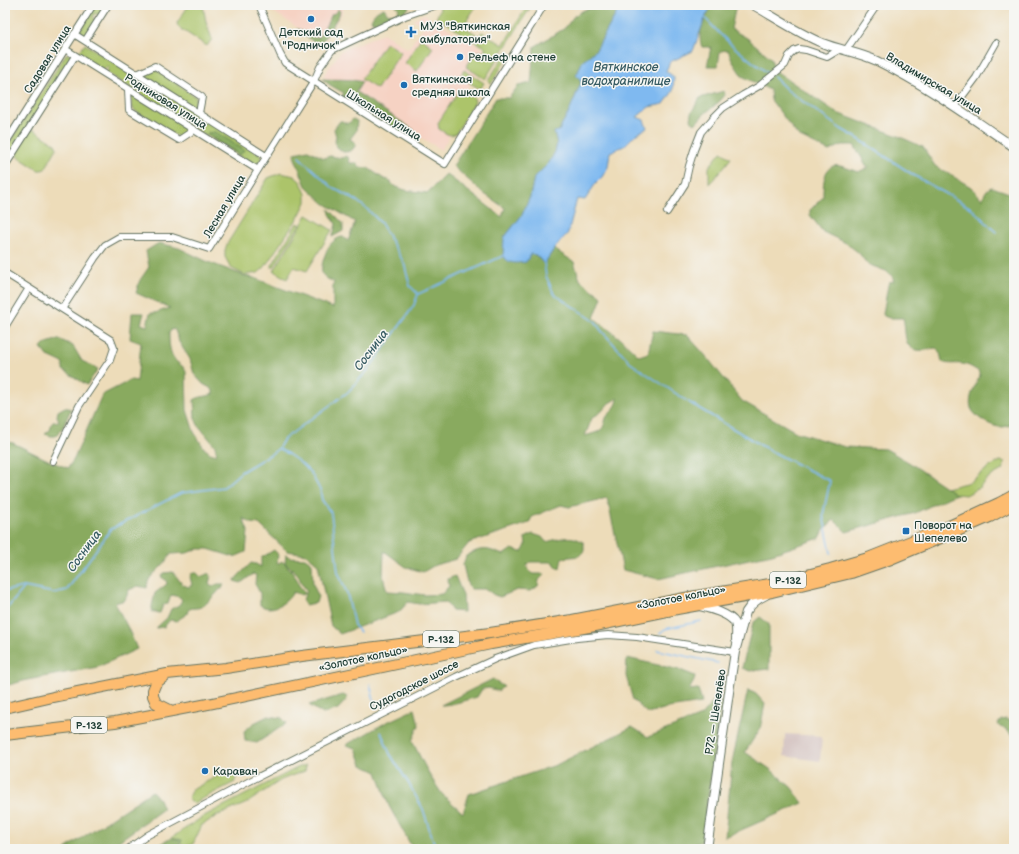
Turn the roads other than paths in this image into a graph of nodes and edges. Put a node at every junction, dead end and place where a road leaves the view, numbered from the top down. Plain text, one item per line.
1 (93, 5) edge
2 (108, 5) edge
3 (259, 5) edge
4 (436, 5) edge
5 (544, 5) edge
6 (753, 5) edge
7 (877, 5) edge
8 (74, 34) junction
9 (85, 41) junction
10 (996, 43) dead end
11 (65, 49) junction
12 (844, 50) junction
13 (75, 56) junction
14 (137, 74) junction
15 (314, 81) junction
16 (128, 89) junction
17 (954, 106) junction
18 (199, 113) junction
19 (194, 130) junction
20 (5, 144) edge
21 (1011, 144) edge
22 (266, 156) junction
23 (5, 166) edge
24 (258, 170) junction
25 (667, 212) dead end
26 (5, 273) edge
27 (29, 288) junction
28 (62, 309) junction
29 (5, 327) edge
30 (53, 461) dead end
31 (1014, 495) edge
32 (1014, 504) edge
33 (772, 592) junction
34 (698, 605) junction
35 (735, 652) junction
36 (167, 674) junction
37 (5, 708) edge
38 (172, 711) junction
39 (5, 735) edge
40 (128, 849) edge
41 (707, 849) edge

1 - 8 street, Садовая улица
2 - 9 street
3 - 15 street, Школьная улица
4 - 15 street, Лесная улица
5 - 15 street, Школьная улица
6 - 12 street, Владимирская улица
7 - 12 street
8 - 9 street, Родниковая улица
8 - 11 street, Садовая улица
9 - 14 street, Родниковая улица
10 - 17 street
11 - 13 street, Родниковая улица
11 - 20 street, Садовая улица
12 - 17 street, Владимирская улица
12 - 25 street
13 - 16 street, Родниковая улица
13 - 23 street
14 - 18 street, Родниковая улица
14 - 18 street
15 - 22 street, Лесная улица
16 - 19 street, Родниковая улица
16 - 19 street
17 - 21 street, Владимирская улица
18 - 22 street, Родниковая улица
19 - 24 street, Родниковая улица
22 - 24 street, Лесная улица
24 - 28 street, Лесная улица
26 - 27 street
27 - 28 street
27 - 29 street
28 - 30 street
31 - 36 main road, «Золотое кольцо» / Р-132
32 - 33 main road, Р-132
33 - 34 main road, «Золотое кольцо» / Р-132
33 - 35 street, Р72 — Шепелёво
34 - 35 street
34 - 38 main road, «Золотое кольцо» / Р-132
35 - 40 street, Судогодское шоссе
35 - 41 street, Р72 — Шепелёво
36 - 37 main road, «Золотое кольцо» / Р-132
36 - 38 main road
38 - 39 main road, «Золотое кольцо» / Р-132

